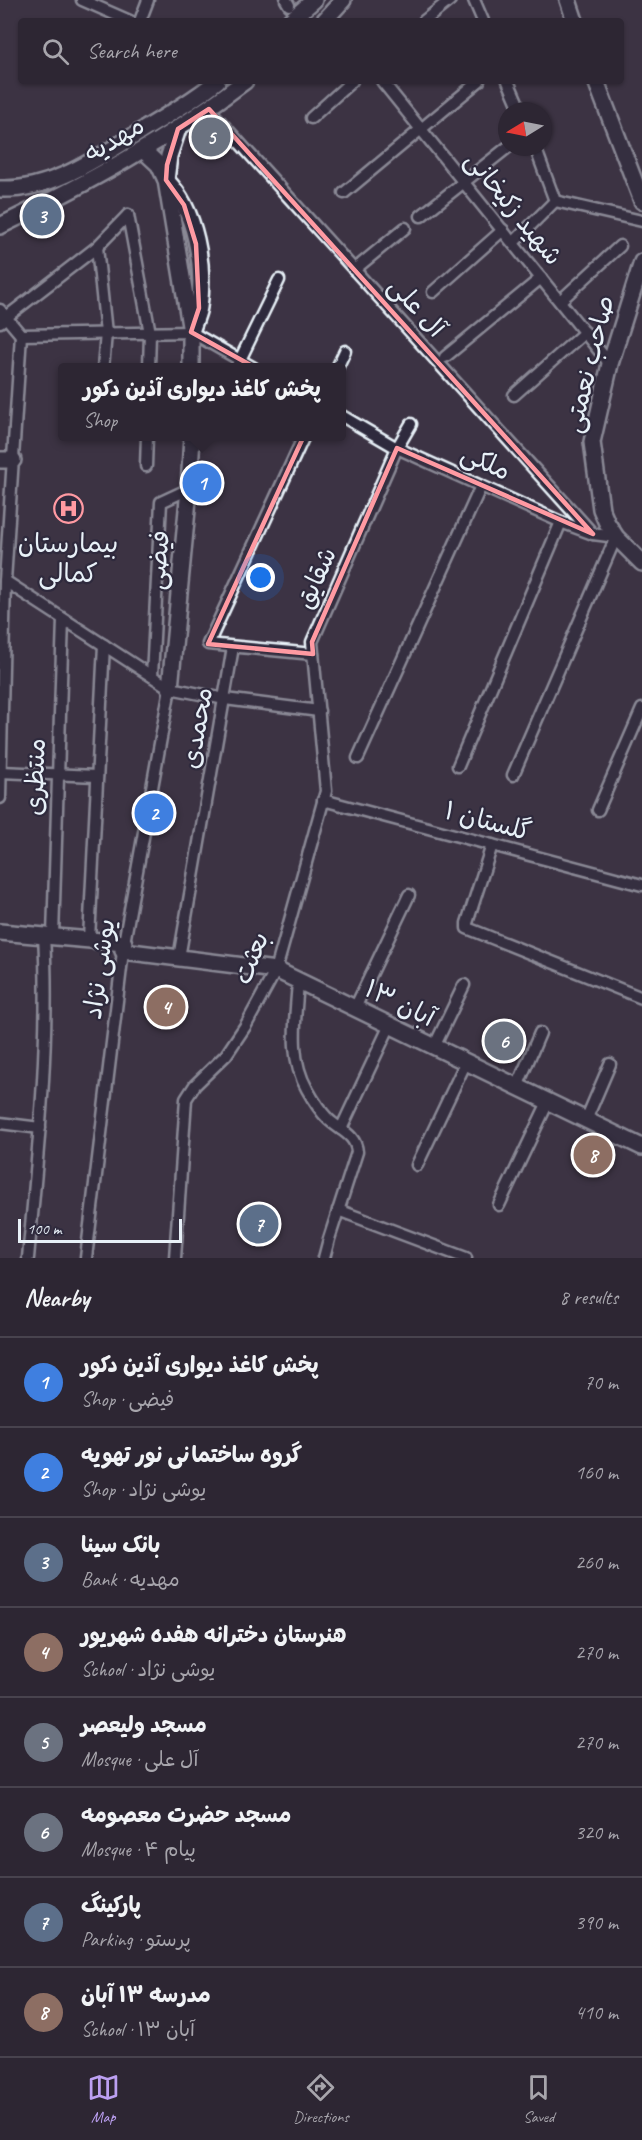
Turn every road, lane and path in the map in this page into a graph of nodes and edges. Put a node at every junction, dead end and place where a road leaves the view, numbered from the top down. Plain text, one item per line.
1 (82, 0) edge
2 (148, 0) edge
3 (314, 0) edge
4 (343, 0) edge
5 (450, 0) edge
6 (474, 0) edge
7 (568, 0) edge
8 (123, 18) edge
9 (142, 18) edge
10 (293, 18) edge
11 (330, 18) edge
12 (428, 18) edge
13 (482, 18) edge
14 (574, 18) edge
15 (213, 84) edge
16 (241, 84) edge
17 (349, 84) edge
18 (384, 84) edge
19 (476, 84) edge
20 (509, 84) edge
21 (597, 84) edge
22 (516, 102) edge
23 (209, 109) junction
24 (310, 118) dead end
25 (178, 129) junction
26 (422, 130) junction
27 (144, 151) junction
28 (498, 155) edge
29 (538, 156) edge
30 (166, 180) junction
31 (463, 181) junction
32 (0, 189) edge
33 (344, 193) dead end
34 (555, 201) junction
35 (642, 201) edge
36 (421, 216) dead end
37 (642, 221) edge
38 (0, 226) edge
39 (405, 228) dead end
40 (503, 231) junction
41 (513, 243) junction
42 (620, 246) dead end
43 (97, 247) junction
44 (642, 262) edge
45 (354, 270) junction
46 (541, 278) junction
47 (279, 280) dead end
48 (433, 292) dead end
49 (560, 301) junction
50 (2, 316) edge
51 (191, 332) junction
52 (585, 332) junction
53 (106, 333) junction
54 (150, 333) junction
55 (21, 335) junction
56 (345, 351) dead end
57 (445, 357) dead end
58 (103, 363) edge
59 (149, 363) edge
60 (191, 363) edge
61 (238, 363) edge
62 (239, 363) edge
63 (339, 363) edge
64 (610, 363) junction
65 (514, 395) dead end
66 (346, 418) edge
67 (411, 424) dead end
68 (147, 441) edge
69 (192, 441) edge
70 (302, 441) edge
71 (397, 448) junction
72 (6, 460) edge
73 (146, 466) dead end
74 (481, 486) junction
75 (189, 489) junction
76 (561, 522) junction
77 (593, 534) junction
78 (619, 541) junction
79 (642, 563) edge
80 (5, 581) junction
81 (63, 619) junction
82 (104, 645) junction
83 (233, 647) junction
84 (313, 654) junction
85 (152, 676) junction
86 (170, 688) junction
87 (225, 699) junction
88 (642, 709) edge
89 (318, 711) junction
90 (358, 758) dead end
91 (458, 766) dead end
92 (0, 772) edge
93 (58, 775) junction
94 (513, 775) dead end
95 (97, 776) junction
96 (0, 798) edge
97 (323, 800) junction
98 (598, 810) dead end
99 (492, 845) junction
100 (642, 885) edge
101 (409, 895) dead end
102 (0, 932) edge
103 (49, 936) junction
104 (89, 939) junction
105 (124, 947) junction
106 (179, 958) junction
107 (276, 970) junction
108 (298, 981) junction
109 (464, 985) dead end
110 (642, 998) edge
111 (355, 1008) junction
112 (390, 1025) junction
113 (540, 1033) dead end
114 (434, 1047) junction
115 (466, 1062) junction
116 (610, 1064) dead end
117 (517, 1087) junction
118 (548, 1102) junction
119 (586, 1120) junction
120 (0, 1124) edge
121 (40, 1128) junction
122 (341, 1129) junction
123 (642, 1147) edge
124 (417, 1166) dead end
125 (499, 1205) dead end
126 (338, 1210) junction
127 (28, 1258) edge
128 (86, 1258) edge
129 (176, 1258) edge
130 (324, 1258) edge
131 (466, 1258) edge

1 - 8 street
2 - 9 street
3 - 10 street
4 - 11 street
5 - 12 street
6 - 13 street
7 - 14 street
15 - 32 street, مهدیه
16 - 23 street, مهدیه
17 - 24 street
18 - 26 street, شهید زکیخانی
19 - 26 street
20 - 22 street
21 - 35 street
23 - 25 street, مهدیه
23 - 45 street, آل علی
25 - 27 street, مهدیه
25 - 30 street
26 - 31 street, شهید زکیخانی
26 - 33 street
27 - 30 street
27 - 38 street, مهدیه
28 - 31 street
29 - 34 street
30 - 51 street
31 - 36 street
31 - 40 street, شهید زکیخانی
34 - 37 street
34 - 41 street
39 - 45 street
40 - 41 street, شهید زکیخانی
40 - 48 street
41 - 46 street, شهید زکیخانی
42 - 49 street
43 - 50 street
43 - 53 street
43 - 54 street
44 - 64 street, صاحب نعمتی
45 - 77 street, آل علی
46 - 49 street, شهید زکیخانی
46 - 57 street
47 - 62 street
49 - 52 street, شهید زکیخانی
50 - 55 street
51 - 54 street
51 - 60 street
51 - 61 street
52 - 64 street, شهید زکیخانی
52 - 65 street
53 - 54 street
53 - 55 street
53 - 58 street
54 - 59 street
55 - 72 street
56 - 63 street
64 - 78 street, صاحب نعمتی
66 - 71 street, ملکی
67 - 71 street, شقایق
68 - 73 street
69 - 75 street, فیضی
70 - 83 street
71 - 74 street, ملکی
71 - 84 street, شقایق
72 - 80 street
74 - 76 street, ملکی
74 - 90 street
75 - 85 street
75 - 86 street, فیضی
76 - 77 street, ملکی
76 - 91 street
77 - 78 street, ملکی
78 - 79 street
78 - 94 street
80 - 81 street
80 - 92 street
81 - 82 street
81 - 93 street, منتظری
82 - 85 street
82 - 95 street
83 - 84 street
83 - 87 street, محمدی
84 - 89 street, بعثت
85 - 86 street
86 - 87 street
86 - 105 street, یوشی نژاد
87 - 89 street
87 - 106 street, محمدی
88 - 98 street
89 - 97 street, بعثت
92 - 93 street
92 - 96 street
93 - 95 street
93 - 103 street, منتظری
95 - 104 street
97 - 99 street, گلستان ۱
97 - 107 street, بعثت
99 - 100 street, گلستان ۱
99 - 110 street
101 - 111 street
102 - 103 street, ۱۳ آبان
103 - 104 street, ۱۳ آبان
103 - 121 street, منتظری
104 - 105 street, ۱۳ آبان
105 - 106 street, ۱۳ آبان
105 - 128 street, یوشی نژاد
106 - 107 street, ۱۳ آبان
107 - 108 street, ۱۳ آبان
107 - 129 street, بعثت
108 - 111 street, ۱۳ آبان
108 - 122 street
109 - 114 street
111 - 112 street, ۱۳ آبان
112 - 114 street, ۱۳ آبان
112 - 122 street
113 - 117 street
114 - 115 street, ۱۳ آبان
115 - 117 street, ۱۳ آبان
115 - 124 street
116 - 119 street
117 - 118 street, ۱۳ آبان
118 - 119 street, ۱۳ آبان
118 - 125 street
119 - 123 street, ۱۳ آبان
120 - 121 street
121 - 127 street, منتظری
122 - 126 street
126 - 130 street
126 - 131 street

